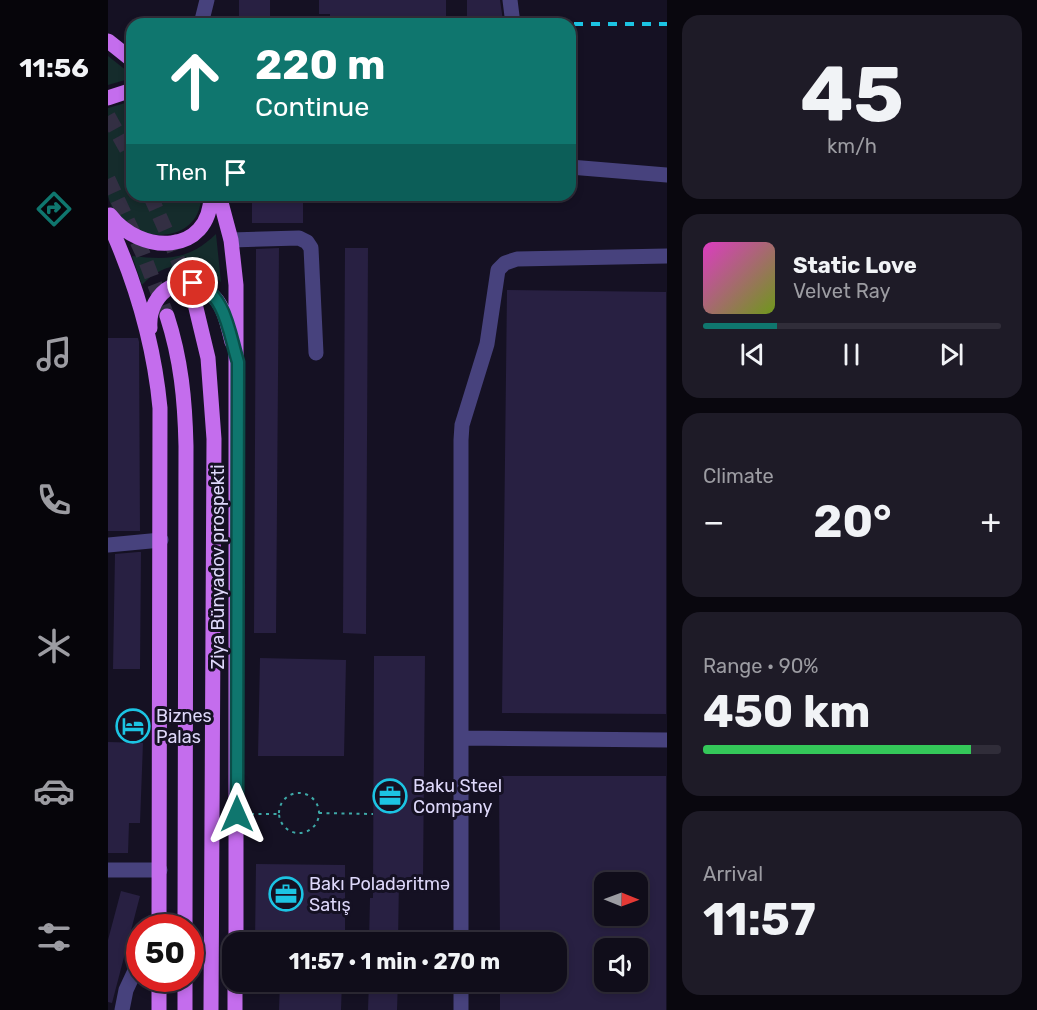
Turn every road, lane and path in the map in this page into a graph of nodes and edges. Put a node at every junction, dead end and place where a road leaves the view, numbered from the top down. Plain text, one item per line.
1 (208, 0) edge
2 (510, 0) edge
3 (203, 18) edge
4 (208, 18) edge
5 (512, 18) edge
6 (108, 41) edge
7 (126, 55) edge
8 (126, 92) edge
9 (108, 98) edge
10 (576, 168) edge
11 (666, 175) edge
12 (212, 201) edge
13 (221, 201) edge
14 (108, 213) edge
15 (108, 222) edge
16 (231, 240) junction
17 (666, 256) edge
18 (196, 308) tunnel mouth
19 (167, 316) tunnel mouth
20 (151, 344) junction
21 (316, 353) dead end
22 (238, 362) junction
23 (161, 540) junction
24 (108, 545) edge
25 (463, 738) junction
26 (666, 740) edge
27 (320, 813) junction
28 (237, 814) junction
29 (279, 814) junction
30 (373, 814) dead end
31 (108, 870) edge
32 (159, 870) junction
33 (159, 914) edge
34 (186, 914) edge
35 (236, 932) edge
36 (461, 932) edge
37 (126, 990) edge
38 (159, 992) edge
39 (185, 992) edge
40 (235, 992) edge
41 (461, 992) edge
42 (122, 1010) edge
43 (159, 1010) edge
44 (185, 1010) edge
45 (211, 1010) edge
46 (235, 1010) edge
47 (461, 1010) edge

1 - 3 street
1 - 4 street
2 - 5 street
6 - 7 main road
8 - 9 main road
10 - 11 street
12 - 14 main road
13 - 16 main road, Ziya Bünyadov prospekti
15 - 20 main road
16 - 21 street
16 - 22 main road, Ziya Bünyadov prospekti
17 - 25 street
18 - 45 main road, Ziya Bünyadov prospekti
19 - 34 main road, Ziya Bünyadov prospekti
20 - 22 main road
20 - 23 main road
22 - 28 main road, Ziya Bünyadov prospekti
23 - 24 street
23 - 32 main road
25 - 26 street
25 - 36 street
27 - 29 path
27 - 29 path
27 - 30 path
28 - 29 path
28 - 35 main road, Ziya Bünyadov prospekti
31 - 32 street
32 - 33 main road
37 - 42 street
38 - 43 main road
39 - 44 main road
40 - 46 main road
41 - 47 street

